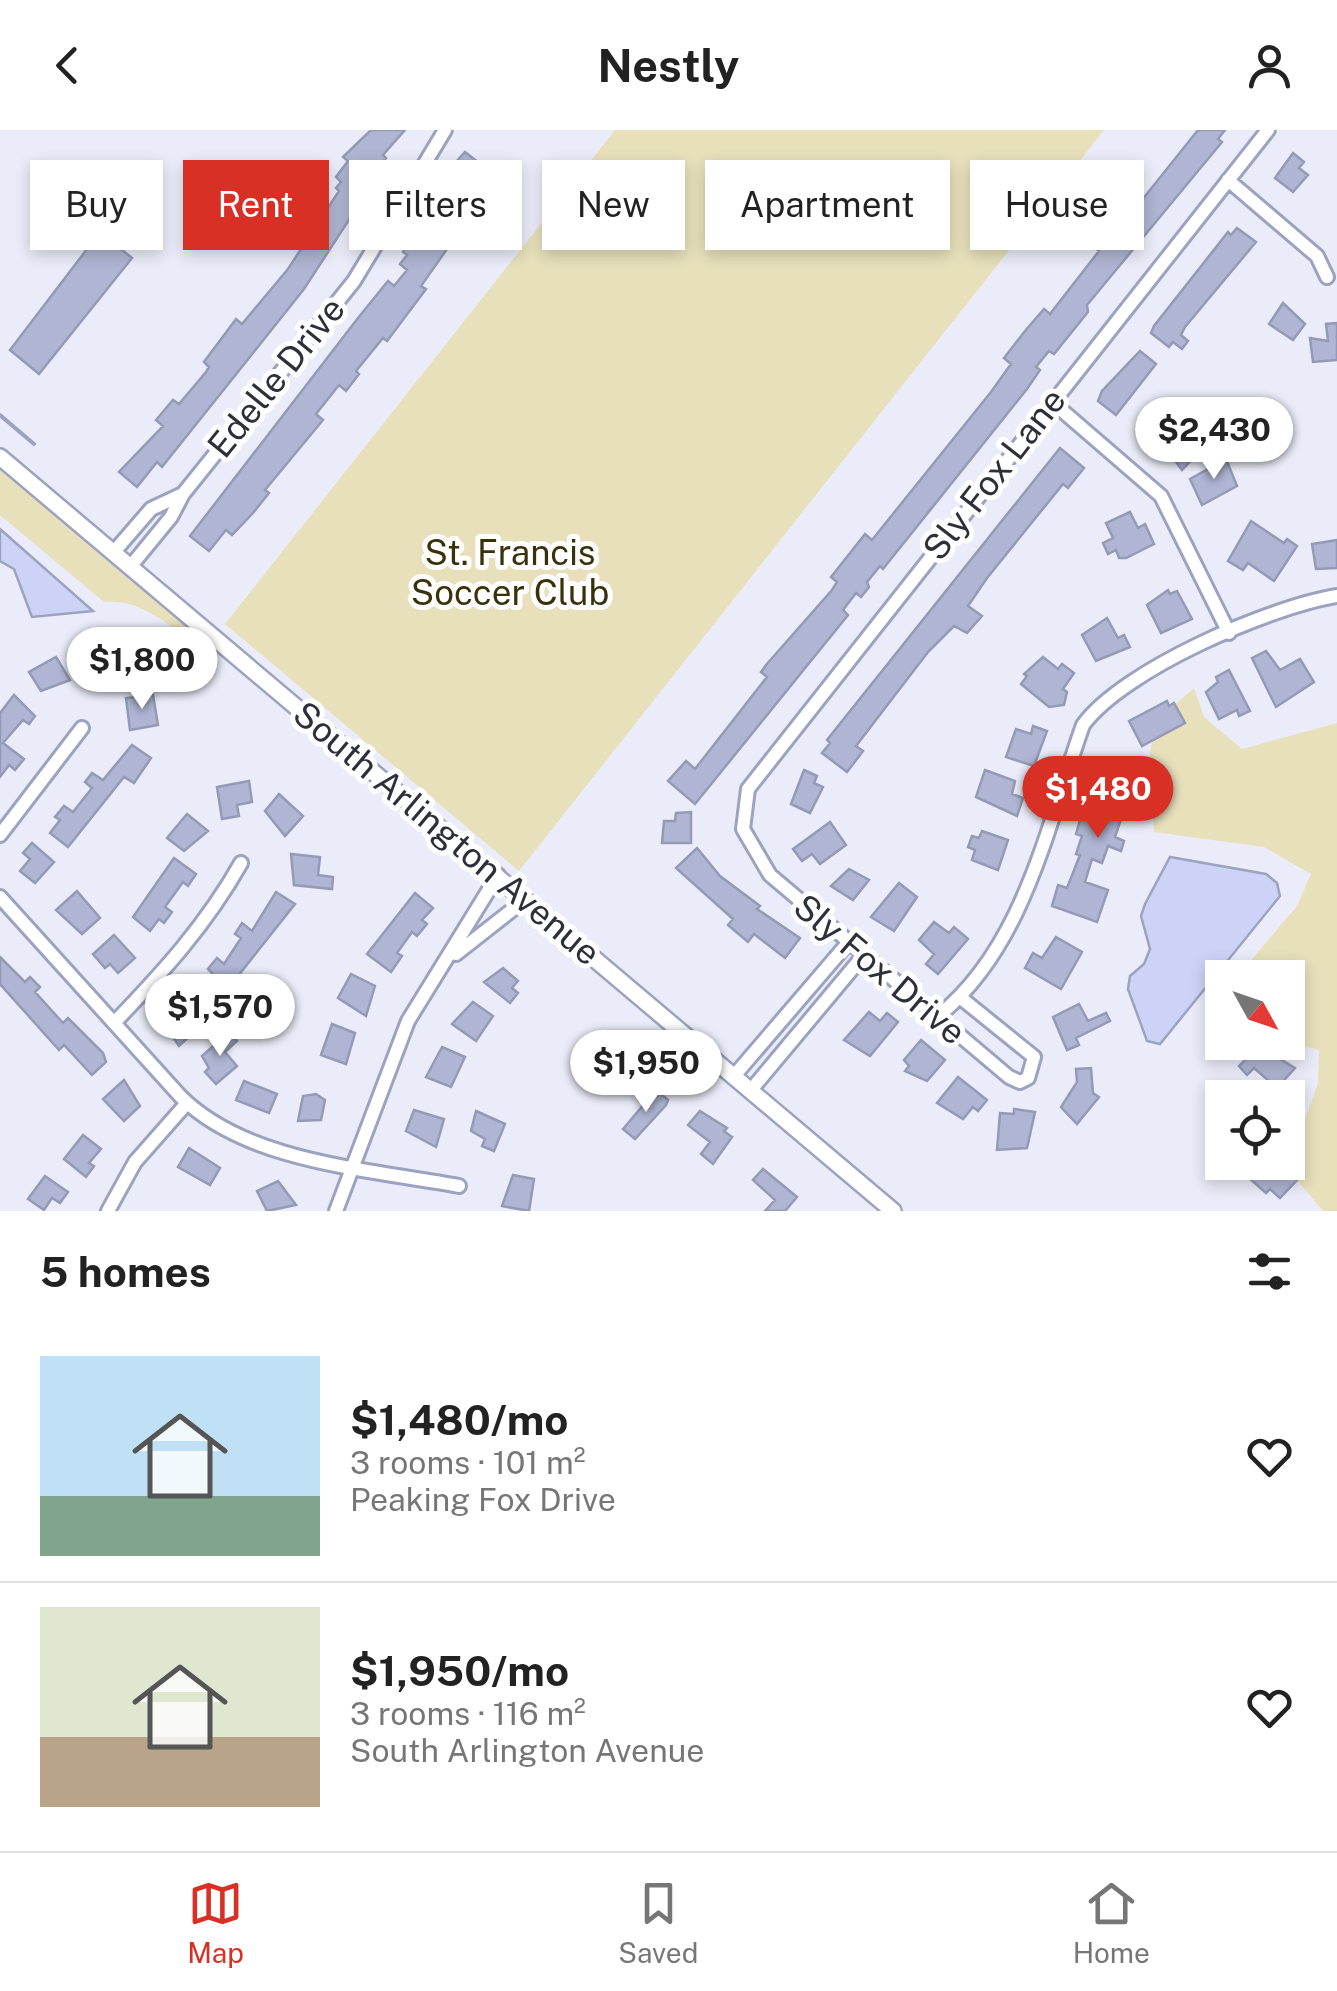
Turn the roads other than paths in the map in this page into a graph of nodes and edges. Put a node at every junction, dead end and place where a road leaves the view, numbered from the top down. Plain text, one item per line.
1 (445, 130) edge
2 (1268, 130) edge
3 (1228, 180) junction
4 (1326, 277) dead end
5 (1052, 400) junction
6 (0, 458) edge
7 (182, 494) junction
8 (114, 553) junction
9 (130, 567) junction
10 (1337, 596) edge
11 (1230, 633) junction
12 (82, 728) dead end
13 (743, 829) joint
14 (0, 835) edge
15 (241, 864) dead end
16 (498, 875) junction
17 (0, 897) edge
18 (526, 899) junction
19 (848, 943) junction
20 (863, 956) junction
21 (450, 958) junction
22 (962, 998) junction
23 (937, 1018) junction
24 (114, 1022) junction
25 (734, 1076) junction
26 (751, 1090) junction
27 (187, 1103) junction
28 (353, 1165) junction
29 (459, 1186) dead end
30 (108, 1211) edge
31 (336, 1211) edge
32 (893, 1211) edge

1 - 7 street, Edelle Drive
2 - 3 street, Sly Fox Lane
3 - 4 street
3 - 5 street, Sly Fox Lane
5 - 11 street
5 - 13 street, Sly Fox Lane
6 - 8 street, South Arlington Avenue
7 - 8 street
7 - 9 street, Edelle Drive
8 - 9 street, South Arlington Avenue
9 - 16 street, South Arlington Avenue
10 - 11 street
11 - 22 street
12 - 14 street
13 - 19 street, Sly Fox Drive
15 - 24 street
16 - 18 street, South Arlington Avenue
16 - 21 street
17 - 24 street
18 - 21 street
18 - 25 street, South Arlington Avenue
19 - 20 street, Sly Fox Drive
19 - 25 street
20 - 23 street, Sly Fox Drive
20 - 26 street
21 - 28 street
22 - 23 street
22 - 23 street, Sly Fox Drive
24 - 27 street
25 - 26 street, South Arlington Avenue
26 - 32 street, South Arlington Avenue
27 - 28 street
27 - 30 street
28 - 29 street
28 - 31 street

